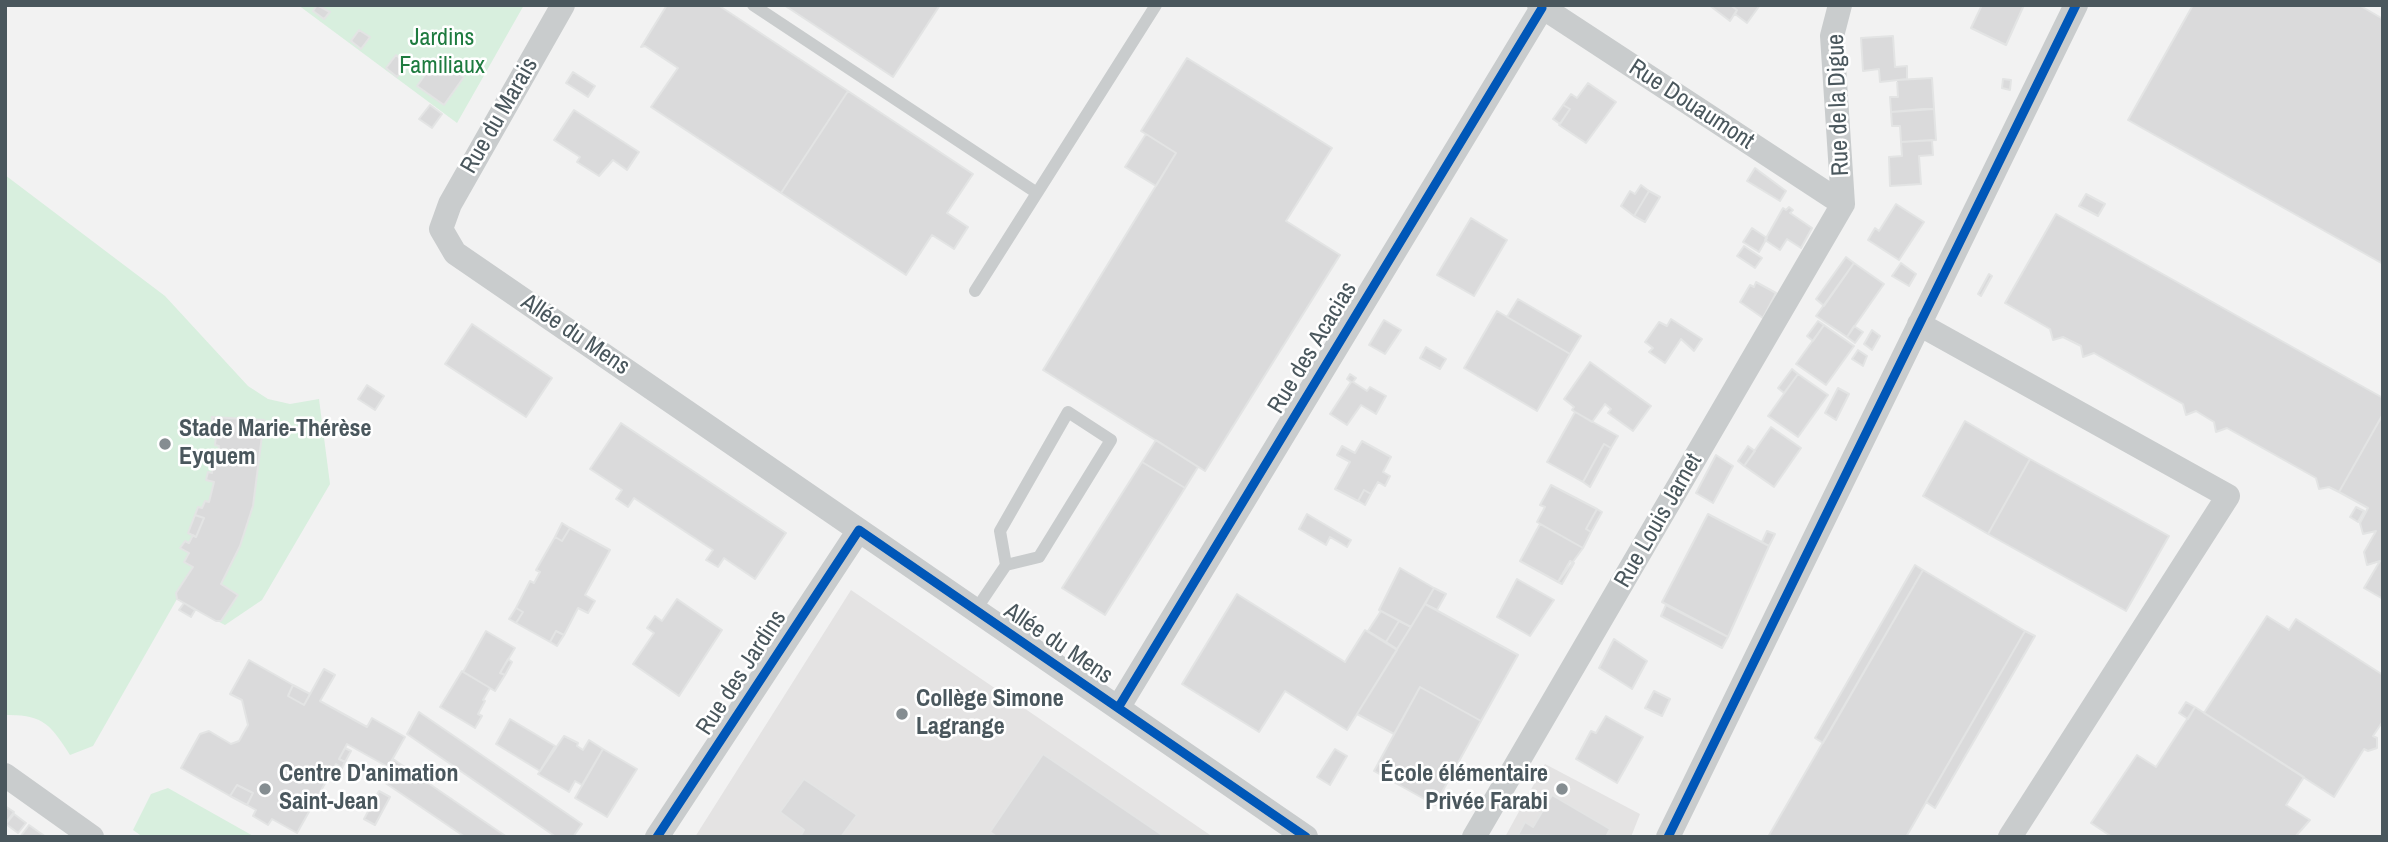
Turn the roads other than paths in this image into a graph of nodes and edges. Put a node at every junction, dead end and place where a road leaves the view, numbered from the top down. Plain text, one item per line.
1 (563, 5) edge
2 (753, 5) edge
3 (1156, 5) edge
4 (1840, 5) edge
5 (2076, 5) edge
6 (1540, 7) edge
7 (1037, 193) junction
8 (1843, 204) junction
9 (441, 229) joint
10 (975, 291) dead end
11 (1919, 324) junction
12 (859, 530) junction
13 (1006, 565) junction
14 (975, 611) junction
15 (1118, 708) junction
16 (5, 775) edge
17 (92, 837) edge
18 (657, 837) edge
19 (1306, 837) edge
20 (1474, 837) edge
21 (1668, 837) edge
22 (2010, 837) edge

1 - 9 street, Rue du Marais
2 - 7 lane
3 - 7 lane
4 - 8 street, Rue de la Digue
5 - 11 street
6 - 8 street, Rue Douaumont
6 - 15 street, Rue des Acacias
7 - 10 lane
8 - 20 street, Rue Louis Jarnet
9 - 12 street, Allée du Mens
11 - 21 street
11 - 22 street
12 - 14 street, Allée du Mens
12 - 18 street, Rue des Jardins
13 - 13 lane
13 - 14 lane
14 - 15 street, Allée du Mens
15 - 19 street, Allée du Mens
16 - 17 street

